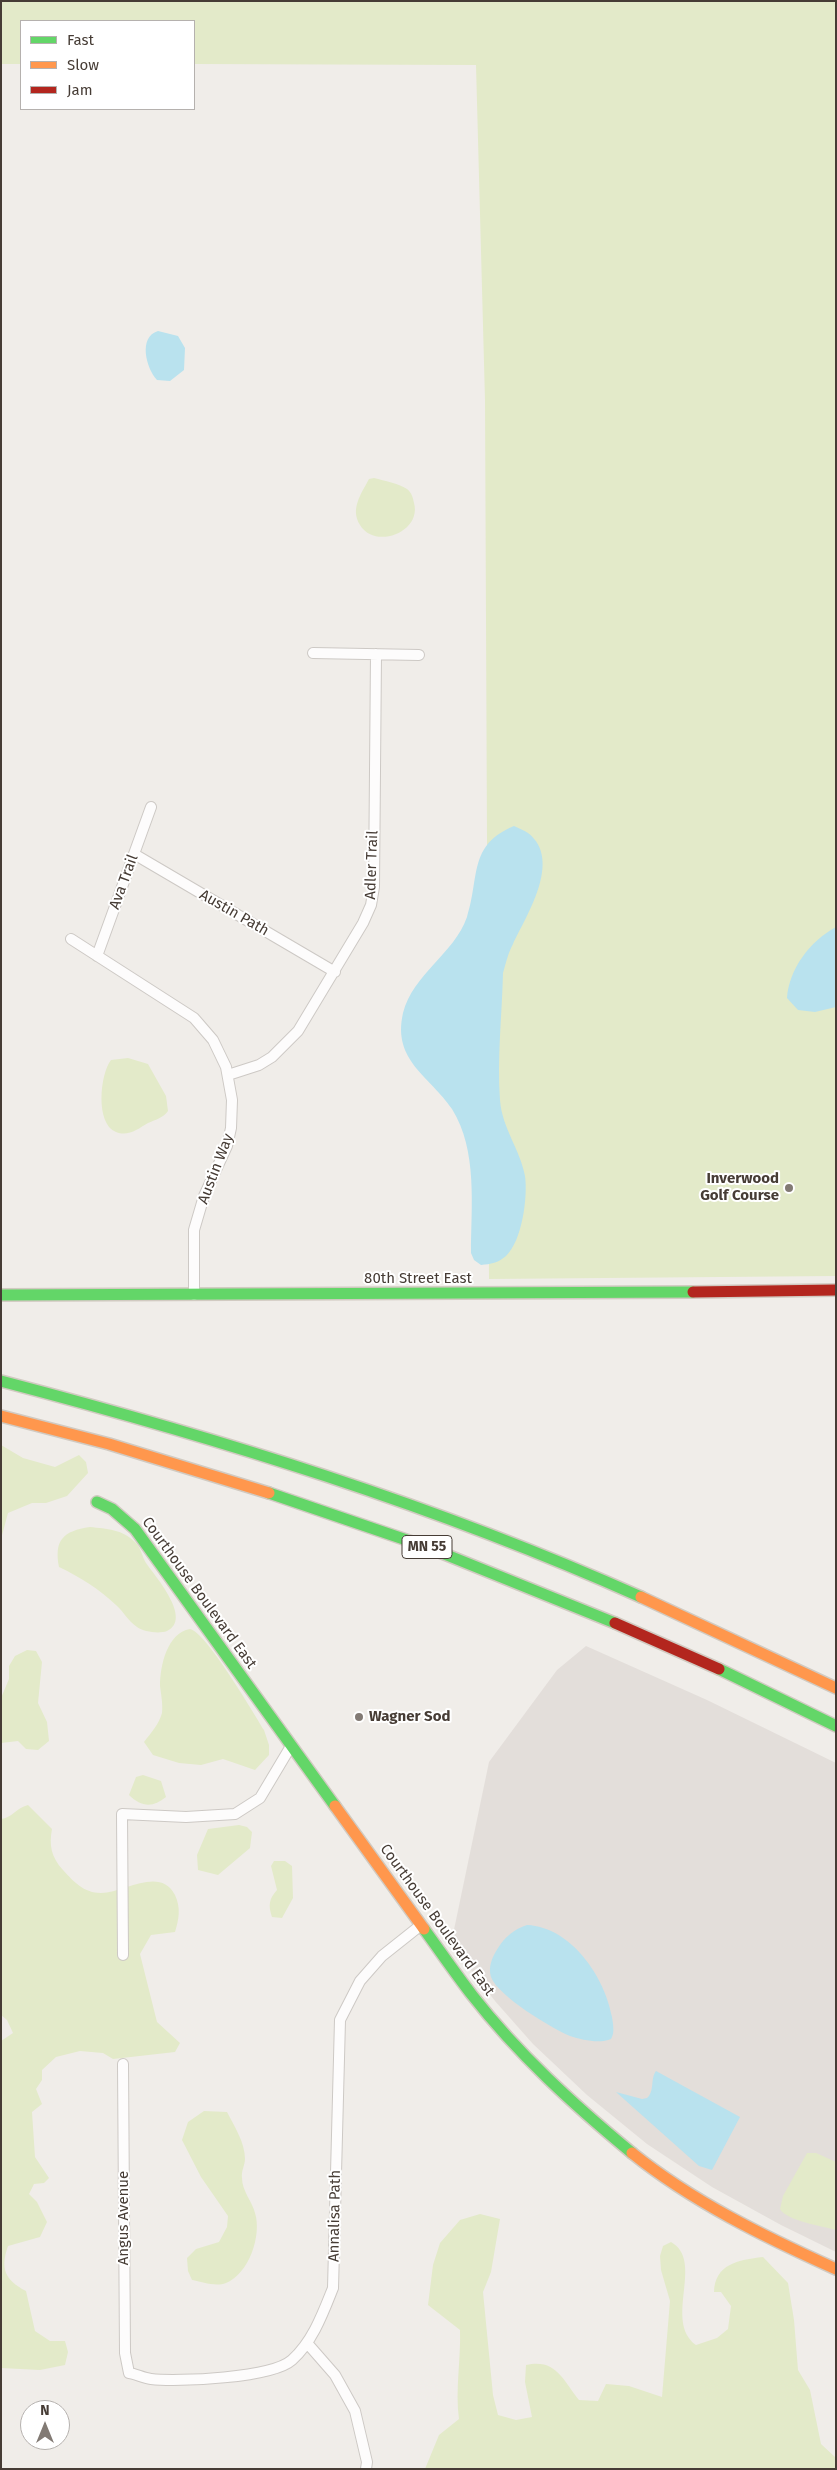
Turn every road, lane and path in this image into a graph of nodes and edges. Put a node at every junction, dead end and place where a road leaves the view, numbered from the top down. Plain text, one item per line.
1 (313, 652) dead end
2 (376, 654) junction
3 (419, 654) dead end
4 (151, 807) dead end
5 (134, 854) junction
6 (71, 939) dead end
7 (97, 956) junction
8 (335, 972) junction
9 (228, 1076) junction
10 (836, 1290) edge
11 (1, 1295) edge
12 (194, 1295) junction
13 (1, 1381) edge
14 (1, 1416) edge
15 (97, 1502) dead end
16 (836, 1688) edge
17 (836, 1726) edge
18 (291, 1746) junction
19 (421, 1925) junction
20 (123, 1955) dead end
21 (123, 2064) dead end
22 (836, 2268) edge
23 (307, 2343) junction
24 (129, 2373) joint
25 (366, 2469) edge

1 - 2 street
2 - 3 street
2 - 8 street, Adler Trail
4 - 5 street, Ava Trail
5 - 7 street, Ava Trail
5 - 8 street, Austin Path
6 - 7 street, Austin Way
7 - 9 street, Austin Way
8 - 9 street, Adler Trail
9 - 12 street, Austin Way
10 - 12 main road, 80th Street East
11 - 12 main road, 80th Street East
13 - 16 main road, MN 55
14 - 17 main road, MN 55
15 - 18 main road, Courthouse Boulevard East
18 - 19 main road, Courthouse Boulevard East
18 - 20 street
19 - 22 main road, Courthouse Boulevard East
19 - 23 street, Annalisa Path
21 - 24 street, Angus Avenue
23 - 24 street, Annalisa Path
23 - 25 street

